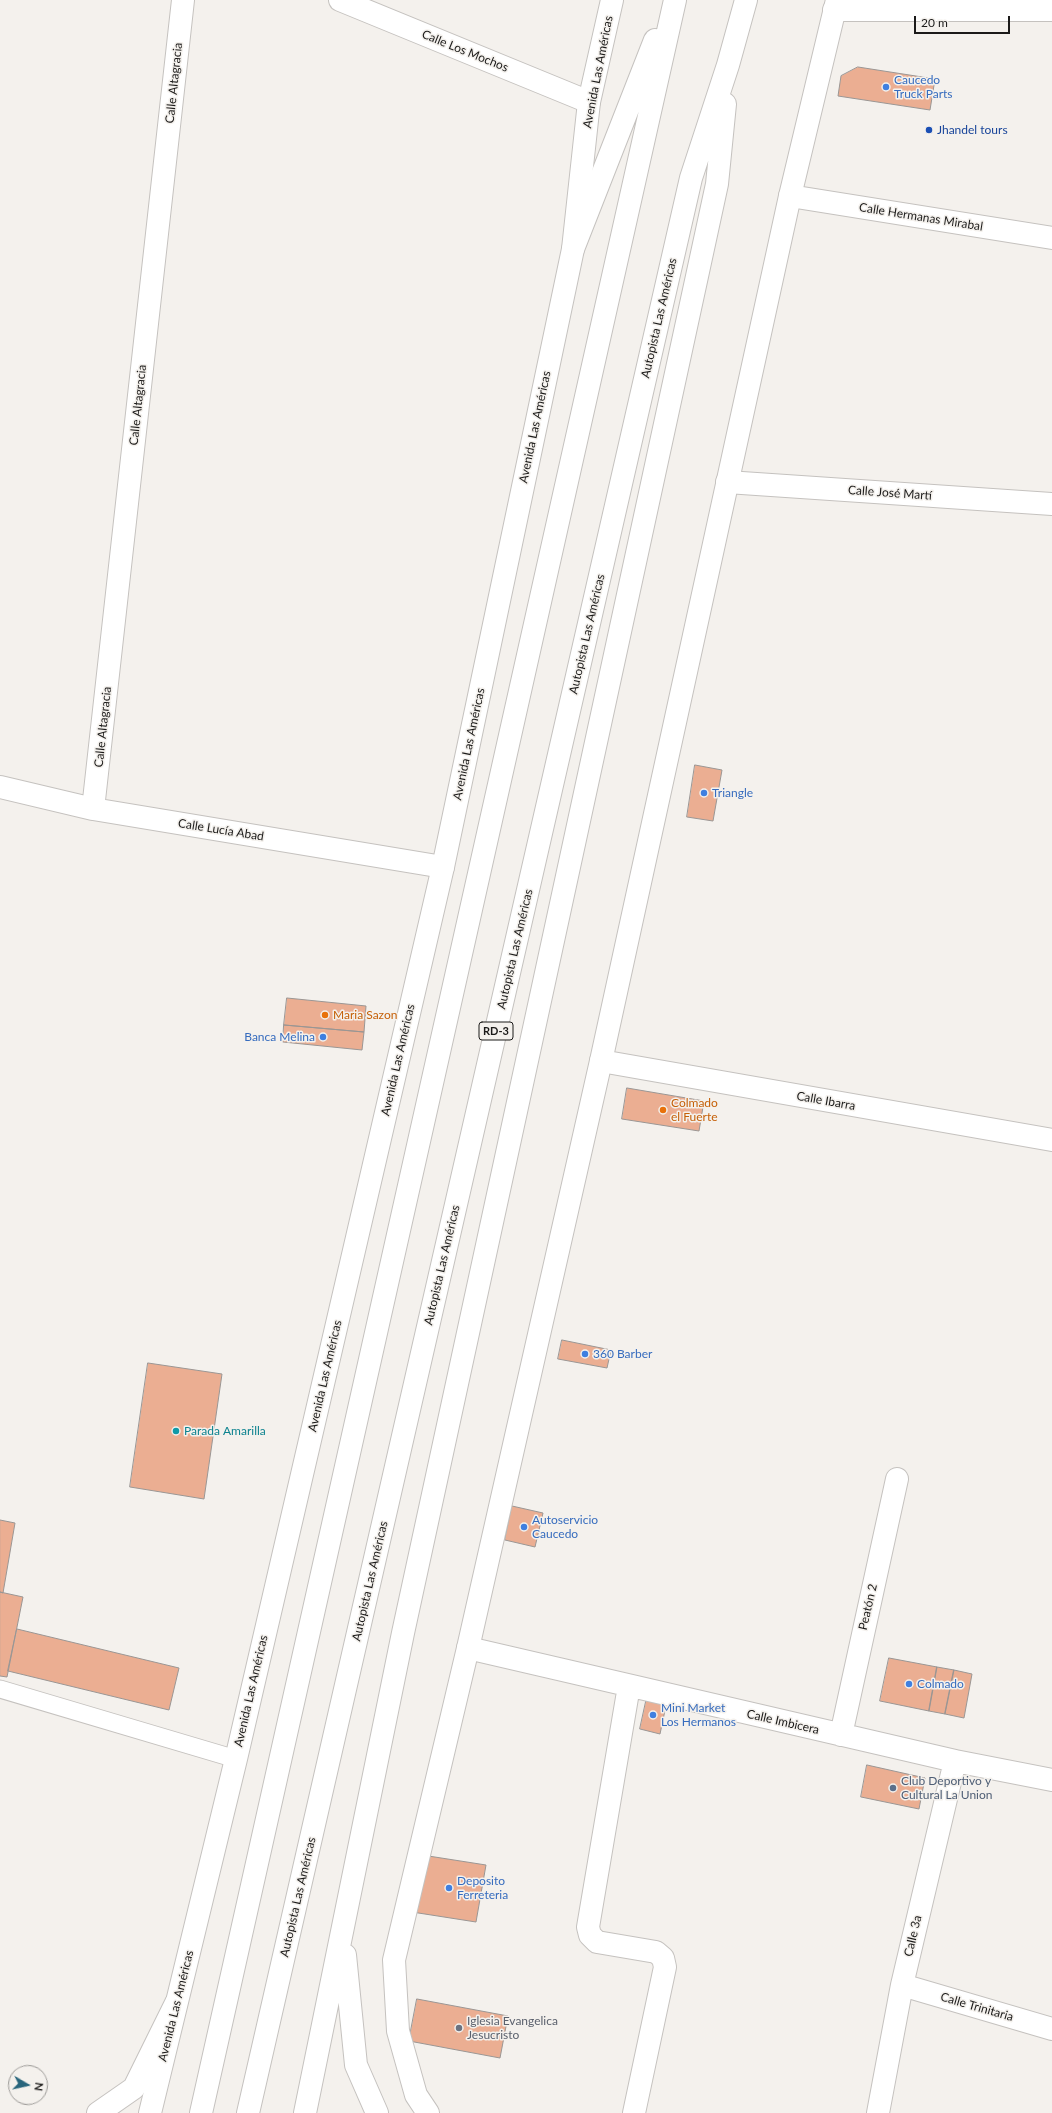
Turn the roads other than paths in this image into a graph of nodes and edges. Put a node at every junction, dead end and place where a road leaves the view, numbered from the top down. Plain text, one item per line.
1 (183, 0) edge
2 (340, 0) edge
3 (612, 0) edge
4 (670, 0) edge
5 (675, 0) edge
6 (746, 0) edge
7 (836, 5) edge
8 (1052, 10) edge
9 (728, 65) junction
10 (589, 102) junction
11 (790, 196) junction
12 (1052, 238) edge
13 (572, 249) junction
14 (727, 482) junction
15 (1052, 504) edge
16 (0, 787) edge
17 (94, 809) junction
18 (443, 867) junction
19 (601, 1061) junction
20 (1052, 1140) edge
21 (897, 1479) dead end
22 (468, 1648) junction
23 (629, 1686) junction
24 (0, 1690) edge
25 (841, 1735) junction
26 (236, 1759) junction
27 (955, 1761) junction
28 (1052, 1780) edge
29 (343, 1934) junction
30 (902, 1985) junction
31 (176, 2003) junction
32 (1052, 2029) edge
33 (98, 2113) edge
34 (150, 2113) edge
35 (201, 2113) edge
36 (248, 2113) edge
37 (305, 2113) edge
38 (376, 2113) edge
39 (428, 2113) edge
40 (634, 2113) edge
41 (878, 2113) edge

1 - 17 main road, Calle Altagracia
2 - 10 main road, Calle Los Mochos
3 - 10 main road, Avenida Las Américas
4 - 13 main road
5 - 35 main road
6 - 9 main road, Autopista Las Américas / RD-3
7 - 8 main road
7 - 11 main road
9 - 29 main road
9 - 36 main road, Autopista Las Américas / RD-3
10 - 13 main road, Avenida Las Américas
11 - 12 main road, Calle Hermanas Mirabal
11 - 14 main road
13 - 18 main road, Avenida Las Américas
14 - 15 main road, Calle José Martí
14 - 19 main road
16 - 17 main road, Calle Lucía Abad
17 - 18 main road, Calle Lucía Abad
18 - 26 main road, Avenida Las Américas
19 - 20 main road, Calle Ibarra
19 - 22 main road
21 - 25 main road, Peatón 2
22 - 23 main road, Calle Imbicera
22 - 39 main road
23 - 25 main road, Calle Imbicera
23 - 40 main road
24 - 26 lane
25 - 27 main road, Calle Imbicera
26 - 31 main road, Avenida Las Américas
27 - 28 main road, Calle Imbicera
27 - 30 main road, Calle 3a
29 - 37 main road
29 - 38 main road
30 - 32 main road, Calle Trinitaria
30 - 41 main road, Calle 3a
31 - 33 main road
31 - 34 main road, Avenida Las Américas

